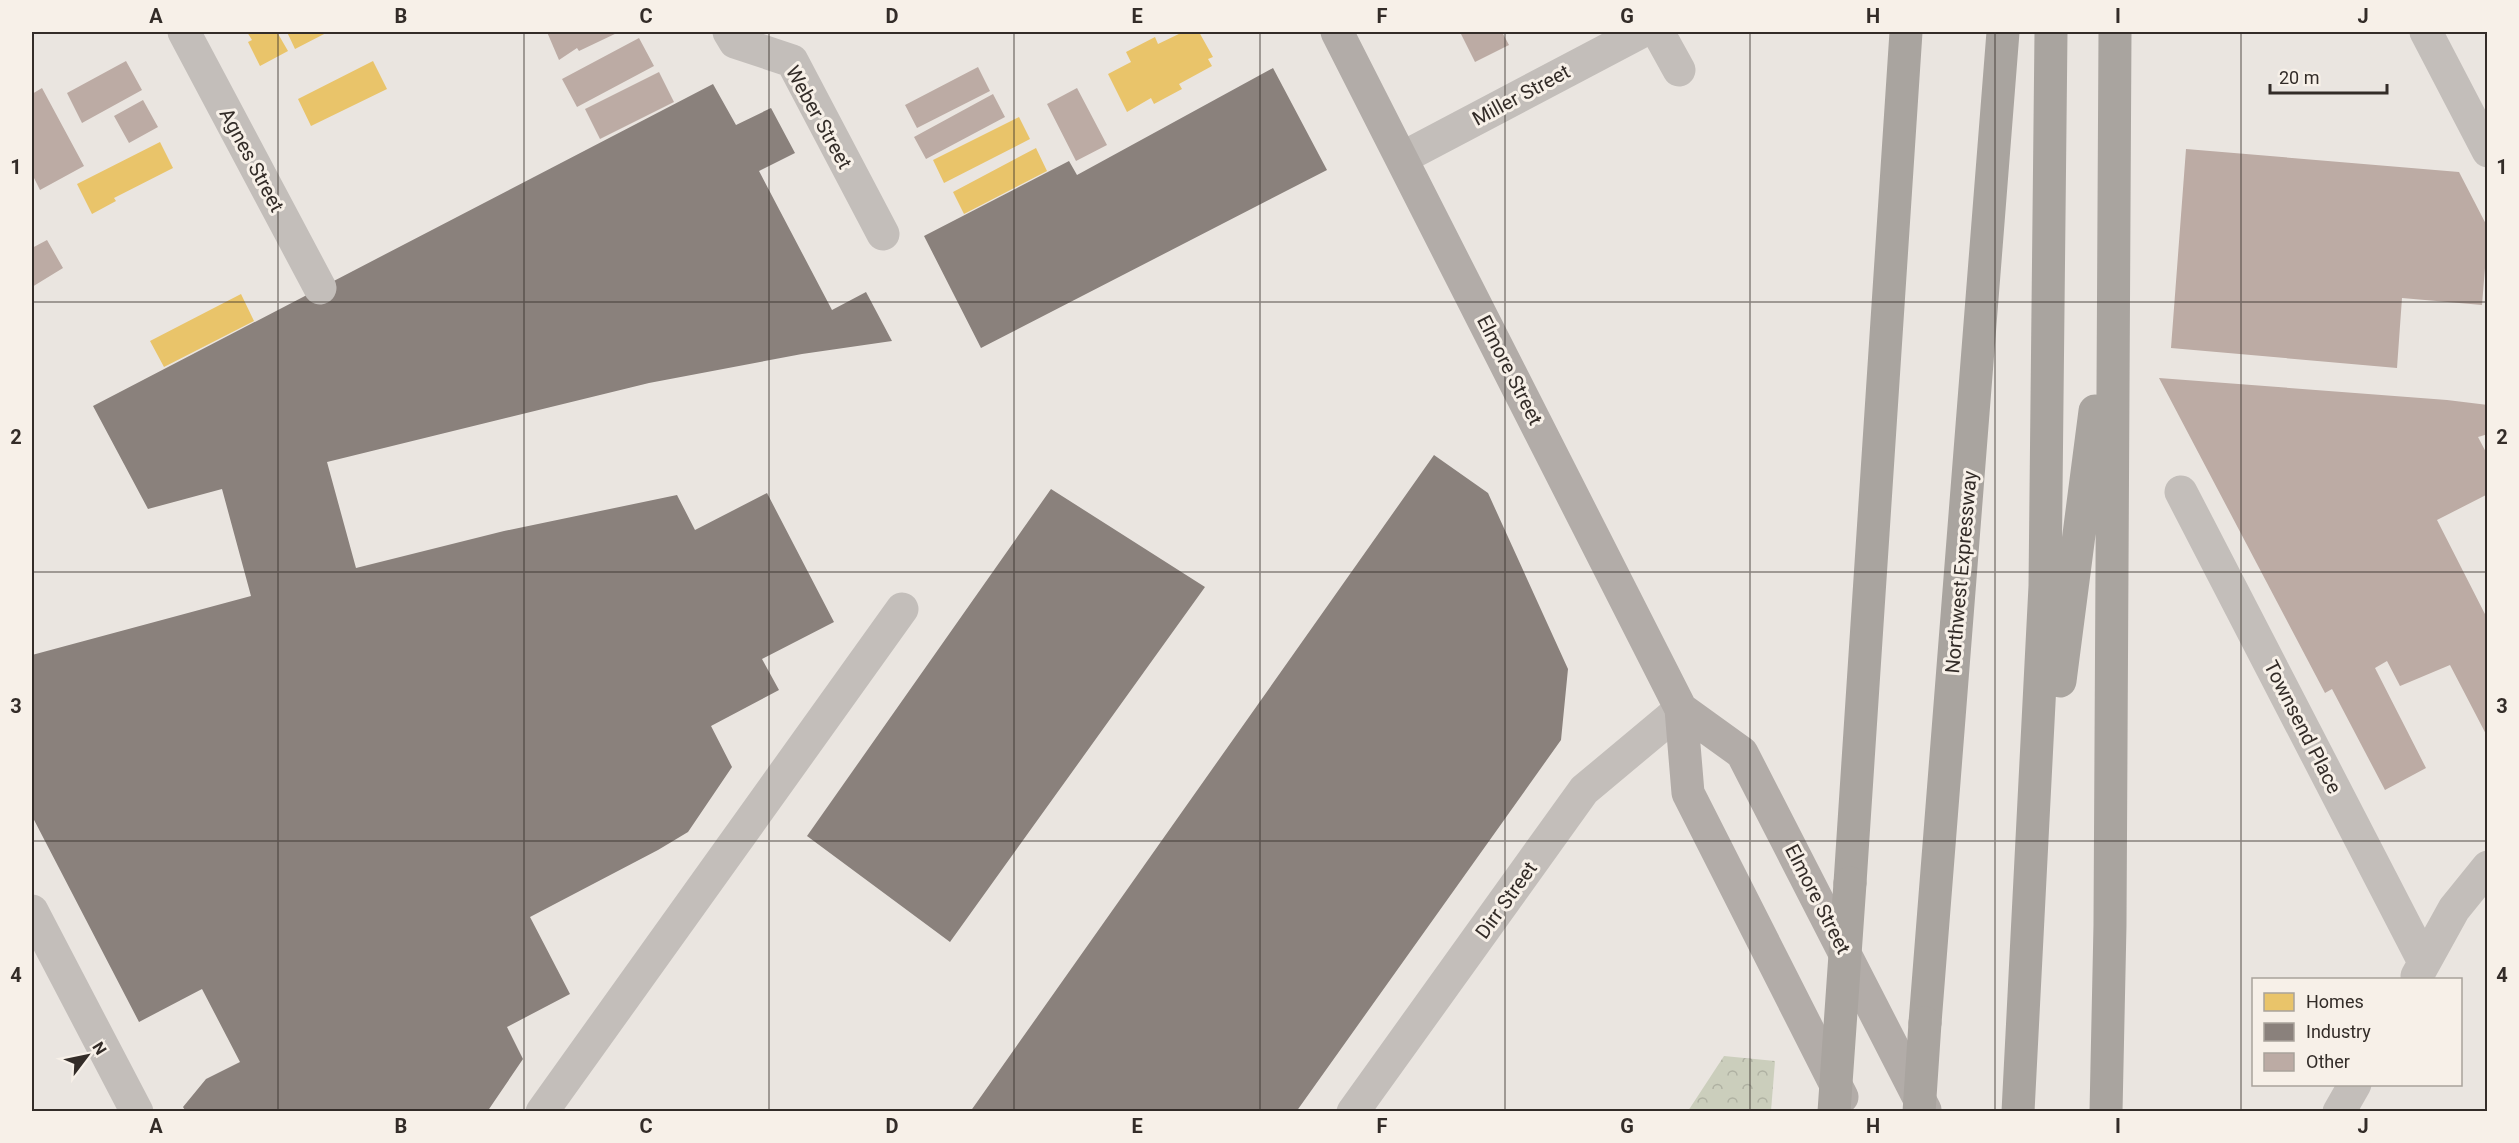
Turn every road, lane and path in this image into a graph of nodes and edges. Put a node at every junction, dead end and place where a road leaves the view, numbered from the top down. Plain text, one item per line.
1 (184, 32) edge
2 (729, 32) edge
3 (1337, 32) edge
4 (1641, 32) edge
5 (1658, 32) edge
6 (1906, 32) edge
7 (2003, 32) edge
8 (2051, 32) edge
9 (2115, 32) edge
10 (2426, 32) edge
11 (1679, 70) dead end
12 (2487, 151) edge
13 (1402, 158) junction
14 (883, 234) dead end
15 (2114, 263) junction
16 (320, 288) dead end
17 (2181, 492) dead end
18 (902, 609) dead end
19 (1682, 709) junction
20 (2487, 867) edge
21 (32, 911) edge
22 (2026, 948) junction
23 (2419, 971) edge
24 (2354, 1086) edge
25 (2018, 1103) edge
26 (137, 1112) edge
27 (542, 1112) edge
28 (1353, 1112) edge
29 (1834, 1112) edge
30 (1850, 1112) edge
31 (1919, 1112) edge
32 (1926, 1112) edge
33 (2106, 1112) edge
34 (2339, 1112) edge

1 - 16 street, Agnes Street
2 - 14 street, Weber Street
3 - 13 main road, Elmore Street
4 - 13 street, Miller Street
5 - 11 street
6 - 29 highway, bridge
7 - 31 highway, Northwest Expressway, bridge
8 - 22 highway
9 - 15 highway
10 - 12 street
13 - 19 main road, Elmore Street
15 - 22 highway
15 - 33 highway
17 - 23 street, Townsend Place
18 - 27 street
19 - 28 street, Dirr Street
19 - 30 main road, Elmore Street
19 - 32 main road, Elmore Street
20 - 23 street
21 - 26 street
22 - 25 highway
24 - 34 street

